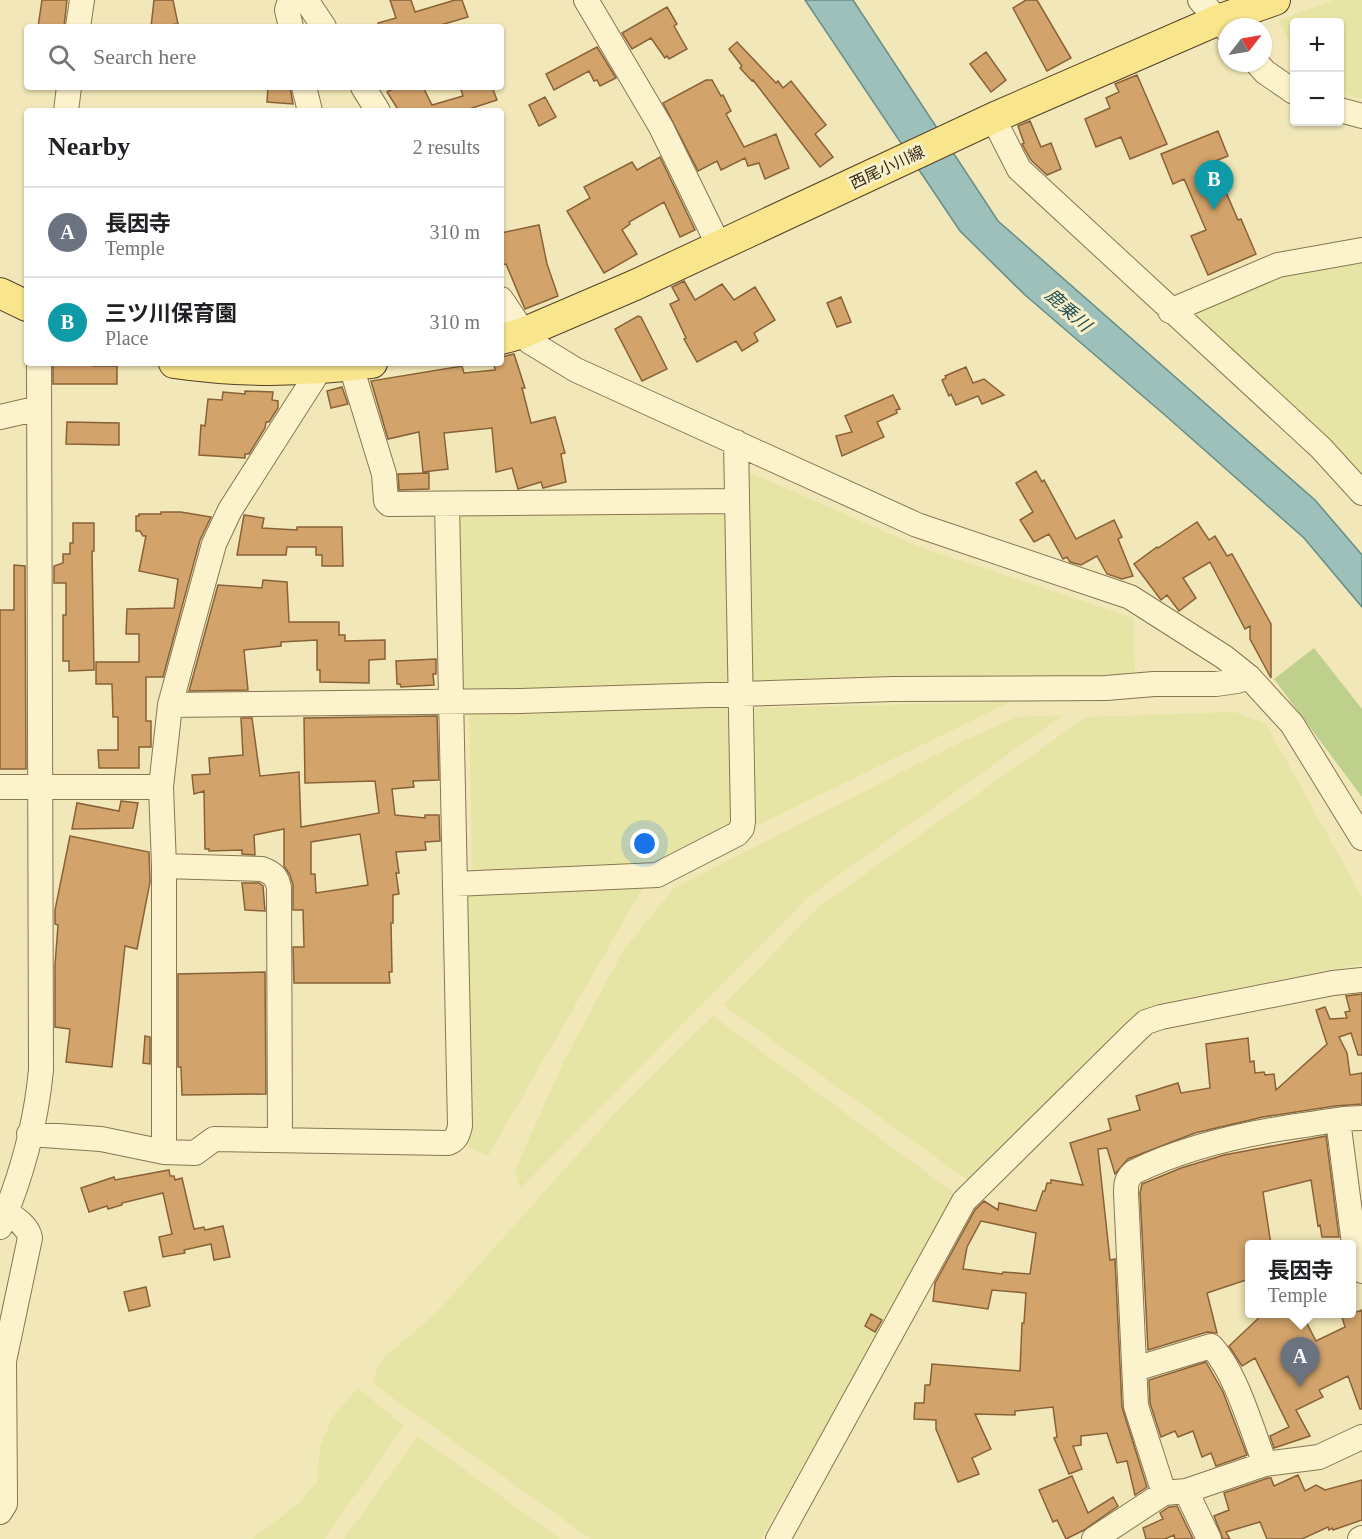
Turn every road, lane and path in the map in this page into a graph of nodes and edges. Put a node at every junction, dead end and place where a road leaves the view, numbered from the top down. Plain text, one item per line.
1 (82, 0) edge
2 (290, 0) edge
3 (306, 0) edge
4 (586, 0) edge
5 (1275, 0) edge
6 (1215, 17) edge
7 (78, 24) edge
8 (290, 24) edge
9 (322, 24) edge
10 (1265, 72) edge
11 (1290, 89) edge
12 (69, 90) edge
13 (305, 90) edge
14 (365, 90) edge
15 (66, 108) edge
16 (309, 108) edge
17 (376, 108) edge
18 (1344, 111) edge
19 (1362, 116) edge
20 (987, 121) junction
21 (719, 246) junction
22 (1362, 250) edge
23 (0, 293) edge
24 (24, 305) edge
25 (504, 309) edge
26 (1170, 311) junction
27 (512, 336) edge
28 (39, 366) edge
29 (209, 366) edge
30 (342, 366) edge
31 (357, 366) edge
32 (320, 369) junction
33 (39, 408) junction
34 (0, 417) edge
35 (736, 442) junction
36 (1362, 493) edge
37 (736, 501) junction
38 (447, 504) junction
39 (1249, 677) junction
40 (740, 695) junction
41 (451, 702) junction
42 (170, 705) junction
43 (0, 787) edge
44 (161, 787) junction
45 (40, 788) junction
46 (1361, 835) edge
47 (164, 866) junction
48 (455, 884) junction
49 (1362, 980) edge
50 (1362, 1118) edge
51 (1338, 1120) junction
52 (30, 1134) junction
53 (280, 1140) junction
54 (165, 1152) junction
55 (9, 1174) edge
56 (3, 1220) edge
57 (1354, 1240) edge
58 (1135, 1369) junction
59 (1362, 1437) edge
60 (1265, 1464) junction
61 (1175, 1492) junction
62 (0, 1512) edge
63 (778, 1539) edge
64 (1094, 1539) edge
65 (1209, 1539) edge

1 - 7 street
2 - 8 street
3 - 9 street
4 - 21 street
5 - 6 main road, 西尾小川線
6 - 20 main road, 西尾小川線
10 - 11 street
12 - 15 street
13 - 16 street
14 - 17 street
18 - 19 street
20 - 21 main road, 西尾小川線
20 - 26 street
21 - 27 main road, 西尾小川線
22 - 26 street
23 - 24 main road
25 - 27 street
26 - 36 street
27 - 35 street
28 - 33 street
29 - 32 main road
30 - 32 main road
31 - 38 street
32 - 42 street
33 - 34 street
33 - 45 street
35 - 37 street
35 - 39 street
37 - 38 street
37 - 40 street
38 - 41 street
39 - 40 street
39 - 46 street
40 - 41 street
40 - 48 street
41 - 42 street
41 - 48 street
42 - 44 street
43 - 45 street
44 - 45 street
44 - 47 street
45 - 52 street
47 - 53 street
47 - 54 street
48 - 53 street
49 - 63 street
50 - 51 street
51 - 57 street
51 - 58 street
52 - 54 street
52 - 55 street
53 - 54 street
55 - 56 street
56 - 62 street
58 - 60 street
58 - 61 street
59 - 60 street
60 - 61 street
61 - 64 street
61 - 65 street

